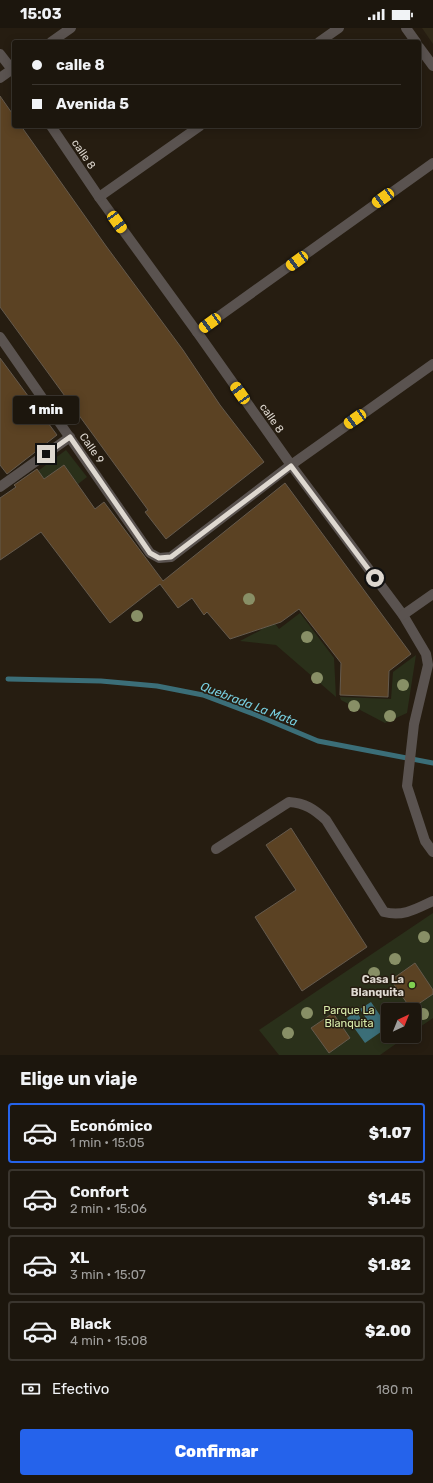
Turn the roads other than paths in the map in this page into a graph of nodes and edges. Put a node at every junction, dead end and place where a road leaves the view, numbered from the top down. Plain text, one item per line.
1 (71, 28) edge
2 (339, 28) edge
3 (406, 28) edge
4 (54, 40) edge
5 (322, 40) edge
6 (415, 40) edge
7 (421, 50) edge
8 (0, 54) edge
9 (433, 66) edge
10 (12, 69) edge
11 (12, 71) edge
12 (0, 78) edge
13 (52, 128) edge
14 (197, 128) edge
15 (433, 163) edge
16 (99, 198) junction
17 (197, 332) junction
18 (0, 337) edge
19 (433, 364) edge
20 (70, 437) junction
21 (291, 466) junction
22 (0, 487) edge
23 (433, 594) edge
24 (403, 616) junction
25 (429, 840) edge
26 (216, 849) dead end
27 (433, 852) edge
28 (433, 901) edge

1 - 4 street
2 - 5 street
3 - 6 street
7 - 9 street
8 - 10 street
11 - 12 street
13 - 16 street, calle 8
14 - 16 street
15 - 17 street
16 - 17 street, calle 8
17 - 21 street, calle 8
18 - 20 street, Calle 9
19 - 21 street
20 - 21 street, Calle 9
20 - 22 street
21 - 24 street, calle 8
23 - 24 street
24 - 25 street, calle 8
25 - 27 street
26 - 28 street

